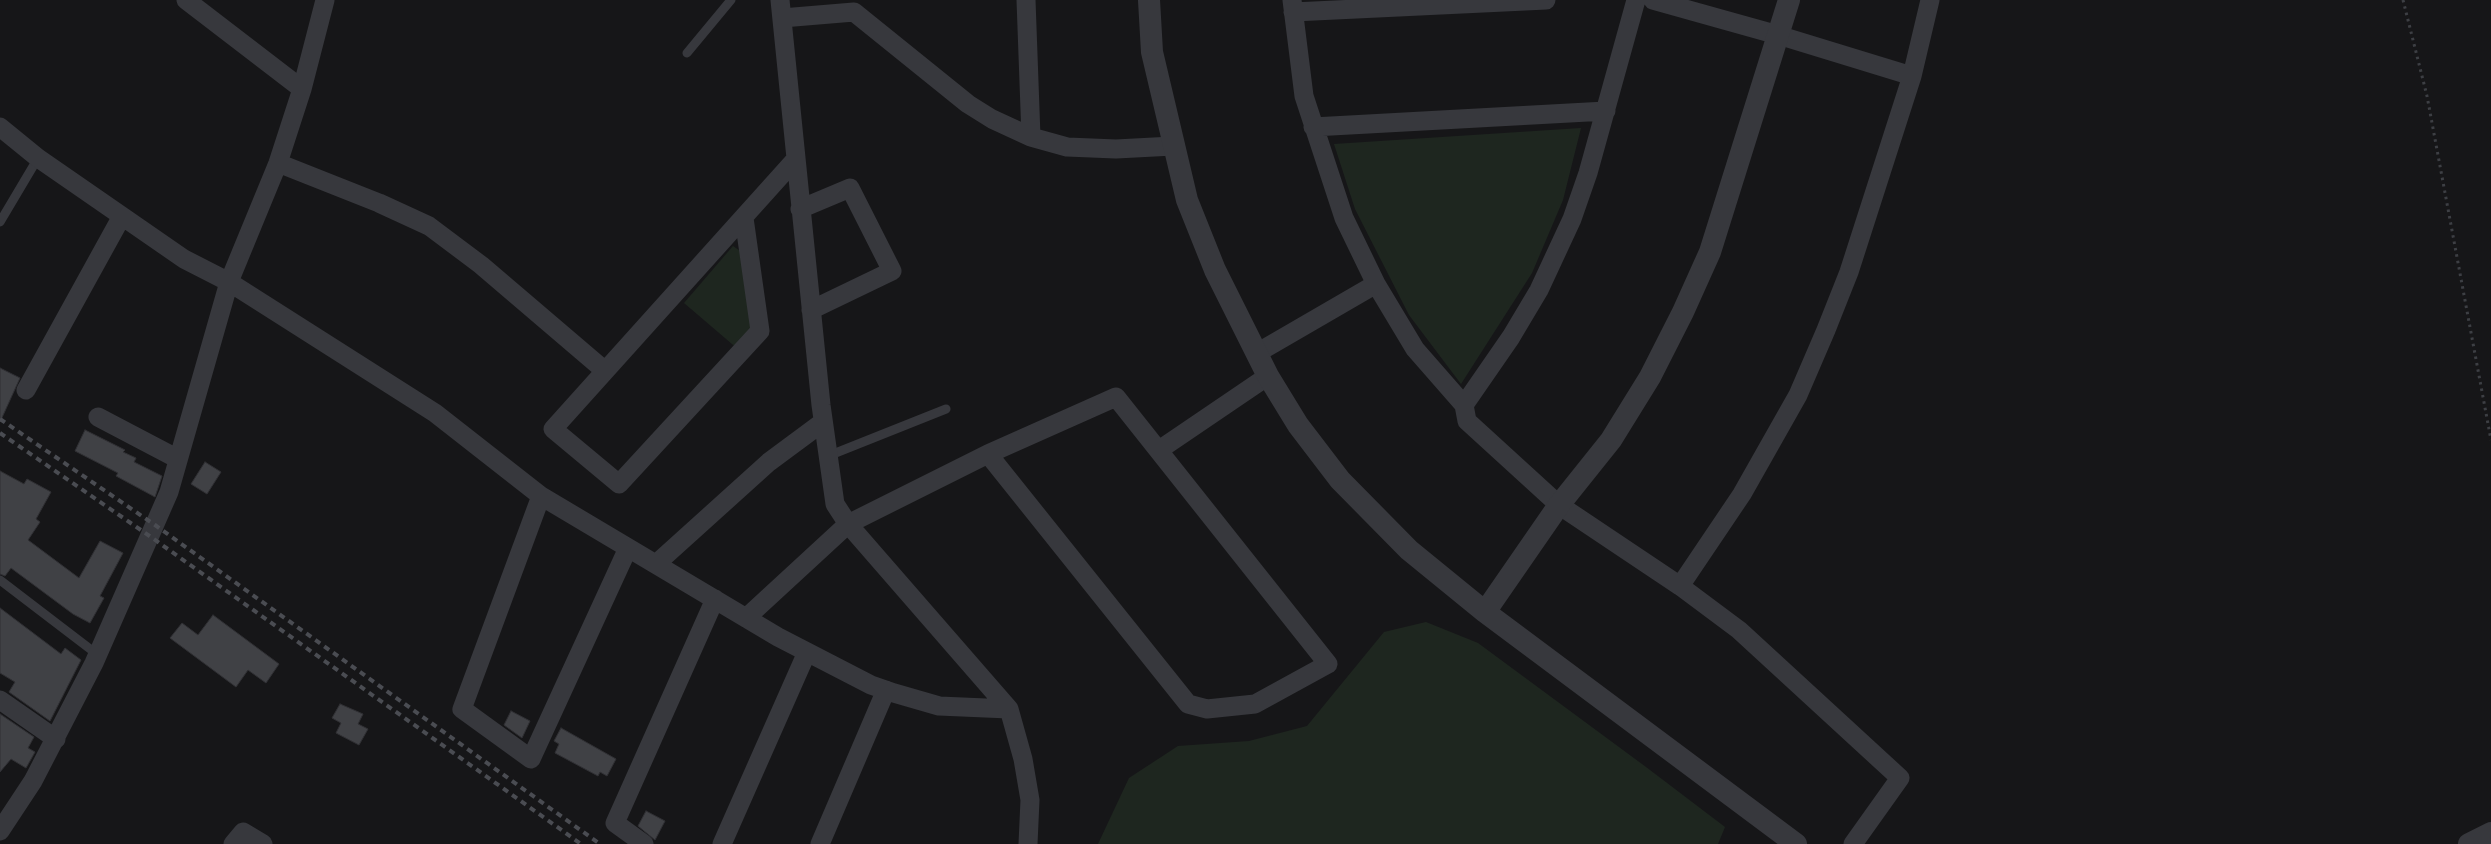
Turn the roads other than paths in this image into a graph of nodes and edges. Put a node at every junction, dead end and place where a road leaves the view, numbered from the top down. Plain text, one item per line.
1 (186, 0) edge
2 (325, 0) edge
3 (731, 0) edge
4 (1026, 0) edge
5 (1149, 0) edge
6 (1526, 0) edge
7 (1546, 0) edge
8 (1636, 0) edge
9 (1653, 0) edge
10 (1789, 0) edge
11 (1930, 0) edge
12 (1405, 4) edge
13 (1293, 6) edge
14 (781, 9) edge
15 (1778, 35) junction
16 (687, 53) dead end
17 (1912, 76) junction
18 (302, 89) junction
19 (1606, 111) junction
20 (0, 127) edge
21 (1313, 127) junction
22 (1032, 137) junction
23 (1173, 146) junction
24 (38, 158) junction
25 (794, 161) junction
26 (278, 163) junction
27 (800, 209) junction
28 (122, 216) junction
29 (744, 218) junction
30 (0, 222) edge
31 (229, 282) junction
32 (1376, 284) junction
33 (811, 310) junction
34 (1258, 353) junction
35 (604, 370) junction
36 (1268, 376) junction
37 (26, 390) dead end
38 (1464, 405) junction
39 (946, 409) dead end
40 (98, 417) dead end
41 (823, 422) junction
42 (1159, 450) junction
43 (988, 454) junction
44 (828, 456) junction
45 (178, 459) junction
46 (541, 496) junction
47 (1559, 505) junction
48 (848, 524) junction
49 (628, 548) junction
50 (656, 564) junction
51 (0, 580) edge
52 (1680, 586) junction
53 (715, 599) junction
54 (1485, 612) junction
55 (746, 618) junction
56 (807, 652) junction
57 (98, 655) junction
58 (886, 690) junction
59 (0, 700) edge
60 (1009, 709) junction
61 (56, 739) junction
62 (1, 825) edge
63 (2491, 833) edge
64 (233, 844) edge
65 (263, 844) edge
66 (644, 844) edge
67 (722, 844) edge
68 (820, 844) edge
69 (1028, 844) edge
70 (1796, 844) edge
71 (1853, 844) edge
72 (2470, 844) edge

1 - 18 street
2 - 18 street
3 - 16 lane
4 - 22 street
5 - 23 street
6 - 7 street
6 - 12 street
8 - 19 street
9 - 15 street
10 - 15 street
11 - 17 street
12 - 13 street
13 - 21 street
14 - 22 street
14 - 25 street
15 - 17 street
15 - 47 street
17 - 52 street
18 - 26 street
19 - 21 street
19 - 38 street
20 - 24 street
21 - 32 street
22 - 23 street
23 - 34 street
24 - 28 street
24 - 30 lane
25 - 27 street
25 - 29 street
26 - 31 street
26 - 35 street
27 - 33 street
27 - 33 street
28 - 31 street
28 - 37 street
29 - 35 street
29 - 35 street
31 - 45 street
31 - 46 street
32 - 34 street
32 - 38 street
33 - 41 street
34 - 36 street
36 - 42 street
36 - 54 street
38 - 47 street
39 - 44 lane
40 - 45 street
41 - 44 street
41 - 50 street
42 - 43 street
42 - 43 street
43 - 48 street
44 - 48 street
45 - 57 street
46 - 49 street
46 - 49 street
47 - 52 street
47 - 54 street
48 - 55 street
48 - 60 street
49 - 50 street
50 - 53 street
51 - 57 lane
52 - 71 street
53 - 55 street
53 - 66 street
54 - 70 street
55 - 56 street
56 - 58 street
56 - 67 street
57 - 61 street
58 - 60 street
58 - 68 street
59 - 61 street
60 - 69 street
61 - 62 street
63 - 72 street
64 - 65 street

